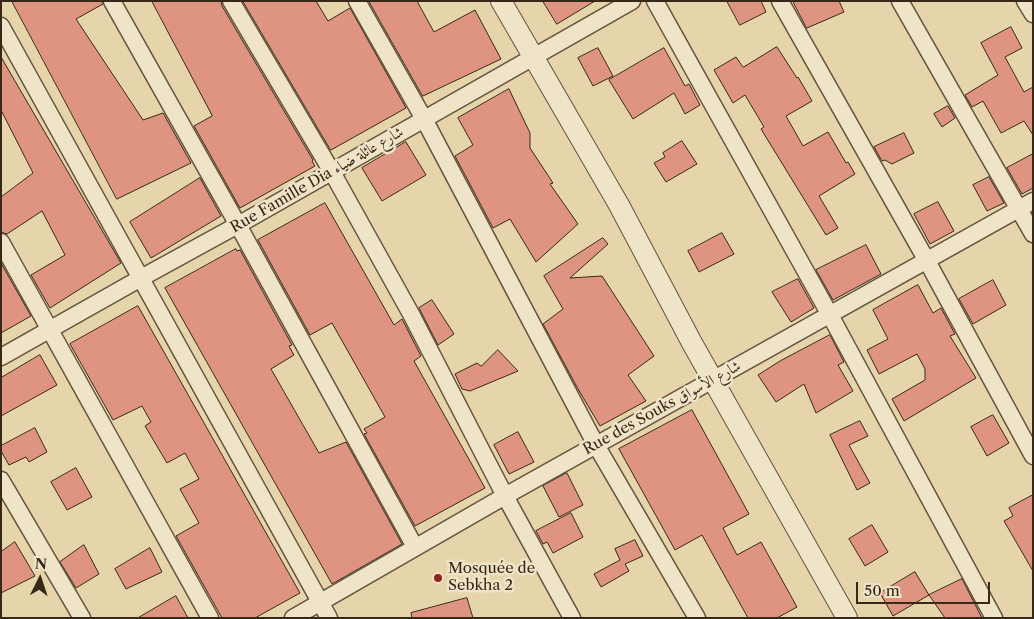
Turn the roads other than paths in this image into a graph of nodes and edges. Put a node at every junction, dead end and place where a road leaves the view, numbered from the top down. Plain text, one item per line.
1 (112, 1) edge
2 (231, 1) edge
3 (357, 1) edge
4 (501, 1) edge
5 (632, 1) edge
6 (655, 1) edge
7 (780, 1) edge
8 (900, 1) edge
9 (1025, 1) edge
10 (1033, 14) edge
11 (1, 26) edge
12 (534, 57) junction
13 (424, 119) junction
14 (332, 172) junction
15 (1026, 205) edge
16 (238, 225) junction
17 (1033, 234) edge
18 (1, 242) edge
19 (926, 261) junction
20 (141, 278) junction
21 (830, 315) junction
22 (50, 329) junction
23 (1, 357) edge
24 (714, 380) junction
25 (596, 445) junction
26 (1033, 456) edge
27 (1, 480) edge
28 (504, 496) junction
29 (415, 547) junction
30 (320, 602) junction
31 (82, 618) edge
32 (210, 618) edge
33 (293, 618) edge
34 (329, 618) edge
35 (572, 618) edge
36 (697, 618) edge
37 (848, 618) edge
38 (994, 618) edge

1 - 16 street
2 - 14 street
3 - 13 street
4 - 12 street
5 - 12 street, Rue Famille Dia شارع عائلة ضياء
6 - 21 street
7 - 19 street
8 - 15 street
9 - 10 street
11 - 20 street
12 - 13 street, Rue Famille Dia شارع عائلة ضياء
12 - 24 street
13 - 14 street, Rue Famille Dia شارع عائلة ضياء
13 - 25 street
14 - 16 street, Rue Famille Dia شارع عائلة ضياء
14 - 28 street
15 - 17 street
15 - 19 street, Rue des Souks شارع الأسواق
16 - 20 street, Rue Famille Dia شارع عائلة ضياء
16 - 29 street
18 - 22 street
19 - 21 street, Rue des Souks شارع الأسواق
19 - 26 street
20 - 22 street, Rue Famille Dia شارع عائلة ضياء
20 - 30 street
21 - 24 street, Rue des Souks شارع الأسواق
21 - 38 street
22 - 23 street, Rue Famille Dia شارع عائلة ضياء
22 - 32 street
24 - 25 street, Rue des Souks شارع الأسواق
24 - 37 street
25 - 28 street, Rue des Souks شارع الأسواق
25 - 36 street
27 - 31 street
28 - 29 street, Rue des Souks شارع الأسواق
28 - 35 street
29 - 30 street, Rue des Souks شارع الأسواق
30 - 33 street, Rue des Souks شارع الأسواق
30 - 34 street

